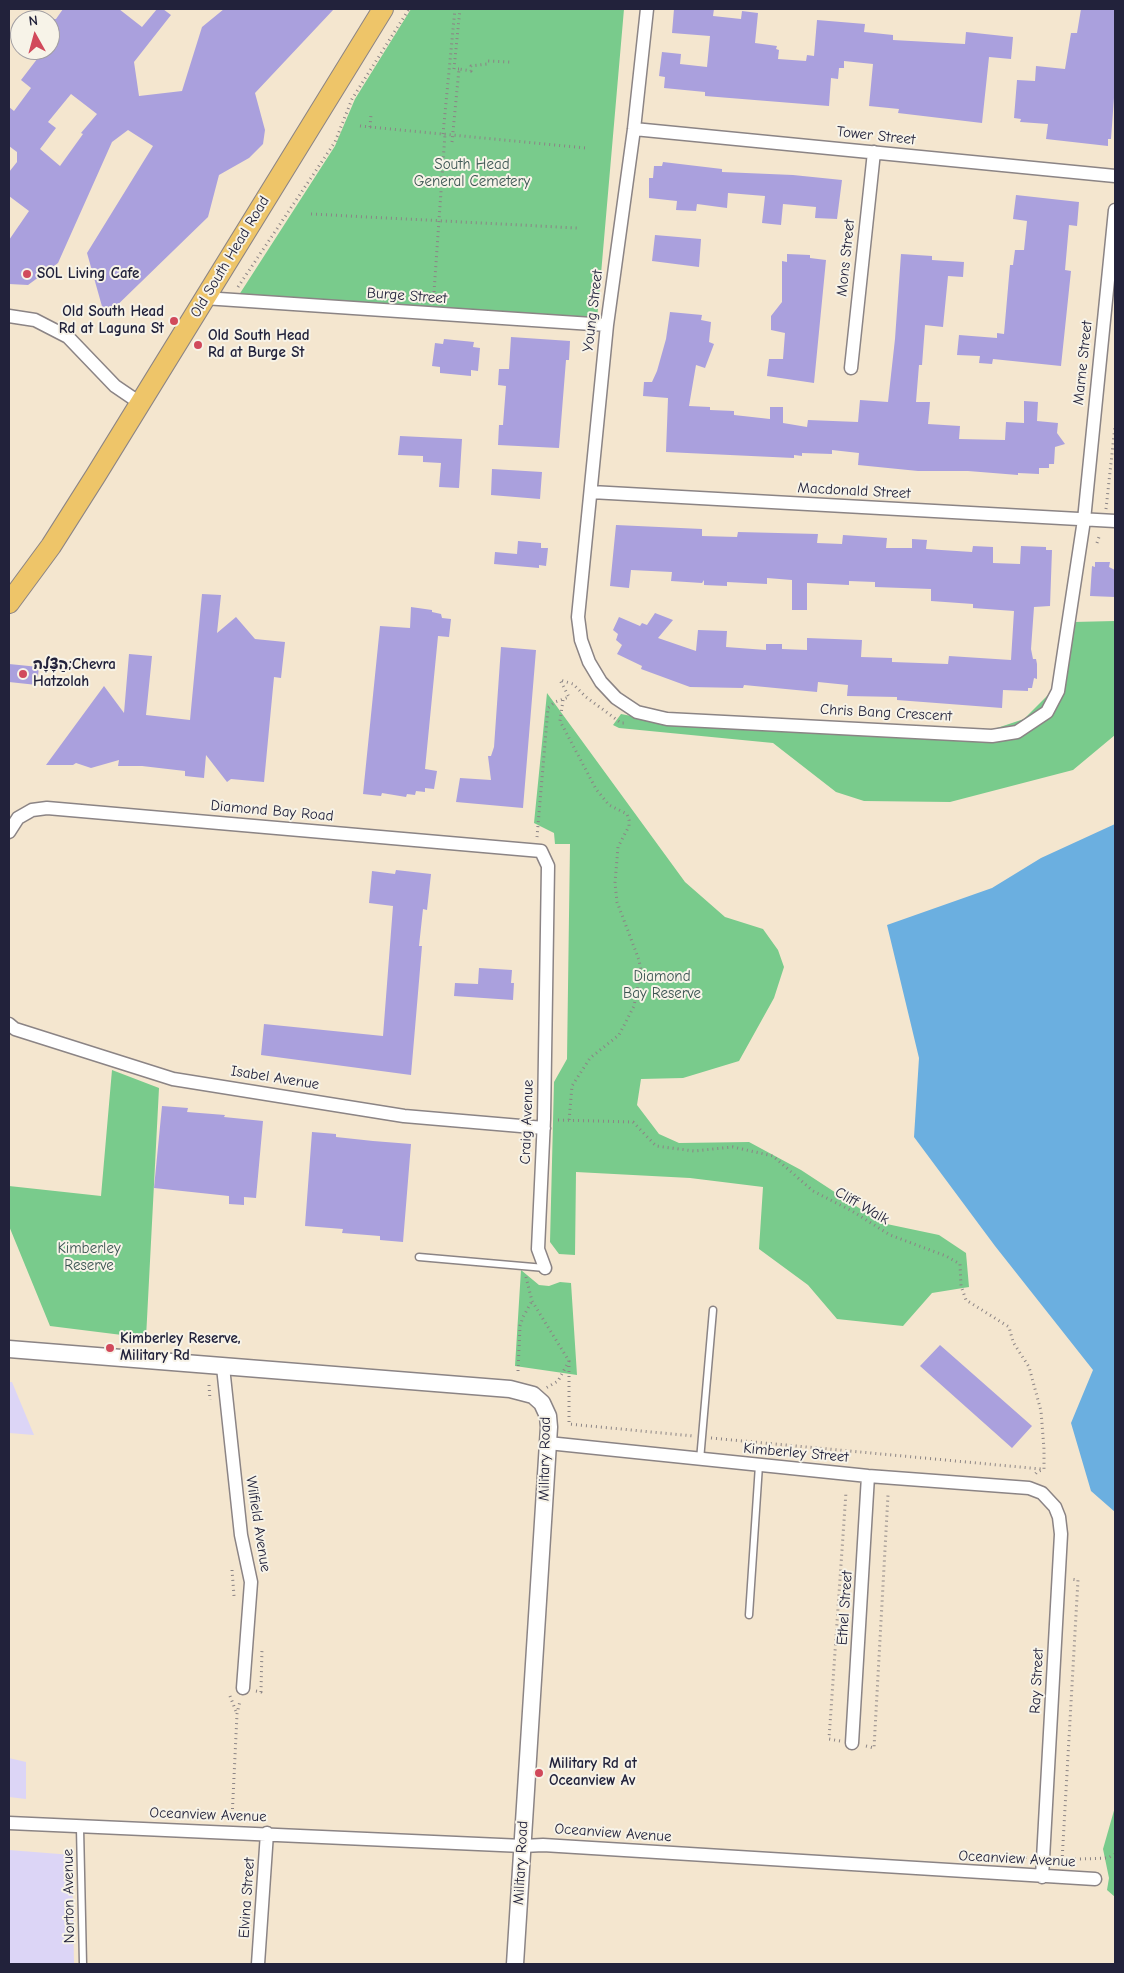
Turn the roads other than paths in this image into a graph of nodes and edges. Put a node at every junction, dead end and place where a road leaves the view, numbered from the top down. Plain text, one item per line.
1 (382, 9) edge
2 (647, 9) edge
3 (634, 128) junction
4 (874, 152) junction
5 (1115, 176) edge
6 (1115, 210) edge
7 (204, 298) junction
8 (9, 316) edge
9 (607, 325) junction
10 (851, 368) dead end
11 (140, 403) junction
12 (591, 492) junction
13 (1084, 520) junction
14 (1110, 521) edge
15 (9, 603) edge
16 (578, 618) joint
17 (9, 832) edge
18 (541, 850) joint
19 (9, 1024) edge
20 (544, 1123) junction
21 (418, 1257) dead end
22 (545, 1268) joint
23 (713, 1310) dead end
24 (9, 1349) edge
25 (223, 1366) junction
26 (548, 1443) junction
27 (700, 1460) junction
28 (759, 1465) junction
29 (868, 1476) junction
30 (1042, 1493) joint
31 (749, 1615) dead end
32 (243, 1688) road end
33 (852, 1743) dead end
34 (9, 1823) edge
35 (80, 1828) junction
36 (267, 1833) junction
37 (523, 1846) junction
38 (1042, 1877) junction
39 (1095, 1879) dead end
40 (83, 1964) edge
41 (258, 1964) edge
42 (515, 1964) edge

1 - 7 main road, Old South Head Road
2 - 3 street, Young Street
3 - 4 street, Tower Street
3 - 9 street, Young Street
4 - 5 street, Tower Street
4 - 10 street, Mons Street
6 - 13 street, Marne Street
7 - 9 street, Burge Street
7 - 11 main road, Old South Head Road
8 - 11 street
9 - 12 street, Young Street
11 - 15 main road, Old South Head Road
12 - 13 street, Macdonald Street
12 - 16 street, Young Street
13 - 14 street, Macdonald Street
13 - 16 street, Chris Bang Crescent
17 - 18 street, Diamond Bay Road
18 - 20 street, Craig Avenue
19 - 20 street, Isabel Avenue
20 - 22 street, Craig Avenue
21 - 22 lane
23 - 27 lane
24 - 25 street, Military Road
25 - 26 street, Military Road
25 - 32 street, Wilfield Avenue
26 - 27 street, Kimberley Street
26 - 37 street, Military Road
27 - 28 street, Kimberley Street
28 - 29 street, Kimberley Street
28 - 31 lane
29 - 30 street, Kimberley Street
29 - 33 street, Ethel Street
30 - 38 street, Ray Street
34 - 35 street, Oceanview Avenue
35 - 36 street, Oceanview Avenue
35 - 40 lane, Norton Avenue
36 - 37 street, Oceanview Avenue
36 - 41 street, Elvina Street
37 - 38 street, Oceanview Avenue
37 - 42 street, Military Road
38 - 39 street, Oceanview Avenue

